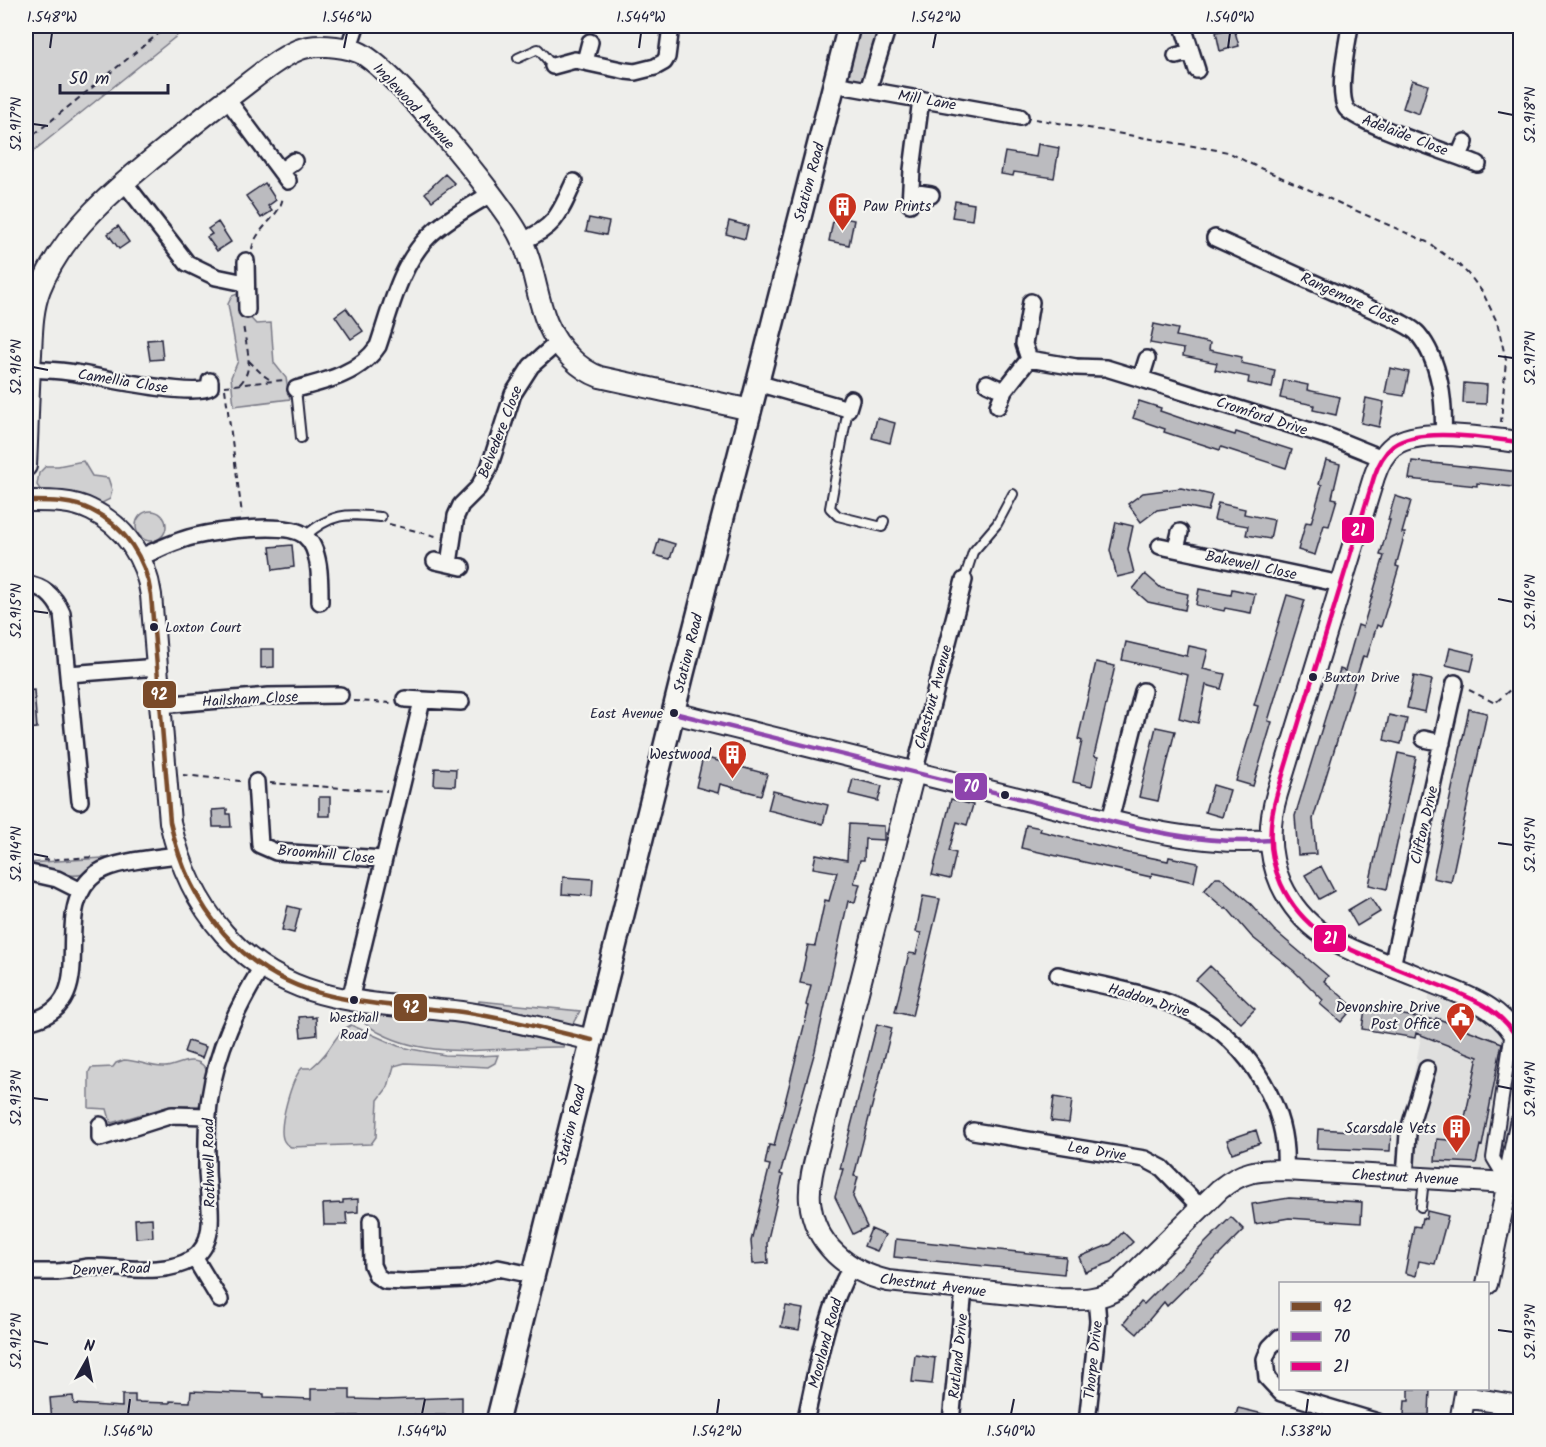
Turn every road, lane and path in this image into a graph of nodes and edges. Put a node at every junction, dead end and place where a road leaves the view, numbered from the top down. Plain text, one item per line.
1 (168, 26) edge
2 (356, 26) edge
3 (671, 26) edge
4 (849, 26) edge
5 (888, 26) edge
6 (1183, 26) edge
7 (1350, 26) edge
8 (590, 42) dead end
9 (348, 50) junction
10 (518, 58) dead end
11 (585, 61) junction
12 (553, 66) joint
13 (1197, 70) dead end
14 (834, 84) junction
15 (868, 90) junction
16 (227, 99) junction
17 (921, 99) junction
18 (1020, 117) joint
19 (26, 141) edge
20 (294, 161) dead end
21 (1478, 164) dead end
22 (284, 176) junction
23 (124, 182) junction
24 (574, 182) dead end
25 (490, 194) junction
26 (931, 195) dead end
27 (1215, 238) dead end
28 (522, 242) junction
29 (246, 261) joint
30 (33, 283) edge
31 (245, 283) junction
32 (1031, 302) dead end
33 (246, 310) joint
34 (557, 343) junction
35 (1147, 358) dead end
36 (1029, 359) junction
37 (249, 361) junction
38 (30, 369) junction
39 (1141, 378) junction
40 (272, 381) junction
41 (758, 383) junction
42 (240, 384) junction
43 (987, 384) dead end
44 (215, 385) junction
45 (296, 388) junction
46 (1004, 391) junction
47 (850, 404) joint
48 (998, 406) dead end
49 (751, 410) junction
50 (1443, 435) junction
51 (301, 438) dead end
52 (1500, 440) junction
53 (1521, 442) edge
54 (1382, 458) junction
55 (26, 466) edge
56 (1013, 494) dead end
57 (26, 501) edge
58 (381, 517) joint
59 (884, 520) dead end
60 (244, 528) junction
61 (1180, 532) dead end
62 (305, 536) junction
63 (453, 541) junction
64 (1160, 546) dead end
65 (1176, 549) junction
66 (140, 557) junction
67 (449, 564) dead end
68 (964, 580) joint
69 (26, 584) edge
70 (1341, 584) junction
71 (320, 602) dead end
72 (157, 666) junction
73 (69, 674) junction
74 (1521, 681) edge
75 (1455, 683) joint
76 (1143, 691) dead end
77 (340, 695) joint
78 (405, 699) joint
79 (422, 701) junction
80 (461, 702) dead end
81 (160, 705) junction
82 (674, 713) junction
83 (1424, 739) dead end
84 (1442, 743) junction
85 (914, 773) junction
86 (166, 774) junction
87 (256, 782) junction
88 (402, 792) junction
89 (80, 801) dead end
90 (1110, 820) junction
91 (1270, 840) junction
92 (178, 855) junction
93 (95, 857) dead end
94 (383, 859) junction
95 (38, 860) dead end
96 (26, 872) edge
97 (81, 891) junction
98 (1392, 966) junction
99 (262, 967) junction
100 (1059, 975) dead end
101 (350, 1000) junction
102 (26, 1022) edge
103 (1518, 1032) edge
104 (592, 1040) junction
105 (1427, 1069) dead end
106 (207, 1116) junction
107 (1521, 1124) edge
108 (100, 1125) dead end
109 (974, 1131) dead end
110 (1285, 1170) junction
111 (1415, 1177) junction
112 (1508, 1183) junction
113 (1421, 1207) dead end
114 (1202, 1209) junction
115 (371, 1221) dead end
116 (194, 1257) junction
117 (851, 1267) junction
118 (26, 1272) edge
119 (532, 1275) junction
120 (1487, 1282) edge
121 (964, 1290) junction
122 (1095, 1298) junction
123 (220, 1300) dead end
124 (1279, 1339) edge
125 (1466, 1393) edge
126 (1521, 1406) edge
127 (497, 1422) edge
128 (805, 1422) edge
129 (951, 1422) edge
130 (1087, 1422) edge
131 (1378, 1422) edge
132 (1460, 1422) edge

1 - 19 path
2 - 9 street
3 - 11 street
4 - 14 main road, Station Road
5 - 15 street
6 - 13 street
7 - 21 street, Adelaide Close
8 - 11 street
9 - 16 street, Inglewood Avenue
9 - 25 street, Inglewood Avenue
10 - 12 lane
11 - 12 street
14 - 15 street, Mill Lane
14 - 41 main road, Station Road
15 - 17 street, Mill Lane
16 - 22 street
16 - 23 street, Inglewood Avenue
17 - 18 street, Mill Lane
17 - 26 street
18 - 52 path
20 - 22 street
22 - 29 path
23 - 30 street, Inglewood Avenue
23 - 31 street
24 - 28 street
25 - 28 street, Inglewood Avenue
25 - 45 street
27 - 50 street, Rangemore Close
28 - 34 street, Inglewood Avenue
29 - 31 street
30 - 38 street, Inglewood Avenue
31 - 33 street
32 - 36 street
33 - 37 path
34 - 49 street, Inglewood Avenue
34 - 63 street, Belvedere Close
35 - 39 street
36 - 39 street, Cromford Drive
36 - 46 street
37 - 40 path
37 - 42 path
38 - 44 street, Camellia Close
38 - 55 street, Inglewood Avenue
39 - 54 street, Cromford Drive
40 - 42 path
40 - 45 path
41 - 47 street
41 - 49 main road, Station Road
42 - 44 path
43 - 46 street
44 - 60 path
45 - 51 lane
46 - 48 street
47 - 59 lane
49 - 82 main road, Station Road
50 - 52 street
50 - 54 street
52 - 53 street
54 - 70 street
56 - 68 lane
57 - 66 street
58 - 62 lane
58 - 63 path
60 - 62 street
60 - 66 street
61 - 65 street
62 - 71 street
63 - 67 street, Belvedere Close
64 - 65 street, Bakewell Close
65 - 70 street, Bakewell Close
66 - 72 street
68 - 85 street, Chestnut Avenue
69 - 73 street
70 - 91 street
72 - 73 street
72 - 81 street
73 - 89 street
74 - 75 path
75 - 84 street, Clifton Drive
76 - 90 street
77 - 78 path
77 - 81 street, Hailsham Close
78 - 79 street
79 - 80 street
79 - 88 street
81 - 86 street
82 - 85 street
82 - 104 main road, Station Road
83 - 84 street
84 - 98 street, Clifton Drive
85 - 90 street
85 - 117 street, Chestnut Avenue
86 - 87 path
86 - 92 street
87 - 88 path
87 - 94 street, Broomhill Close
88 - 94 street
90 - 91 street
91 - 98 street
92 - 97 street
92 - 99 street
93 - 95 path
94 - 101 street
96 - 97 street
97 - 102 street
98 - 103 street
99 - 101 street
99 - 106 street, Rothwell Road
100 - 110 street, Haddon Drive
101 - 104 street
103 - 112 street
104 - 119 main road, Station Road
105 - 111 street
106 - 108 street
106 - 116 street, Rothwell Road
107 - 112 street
109 - 114 street, Lea Drive
110 - 111 street, Chestnut Avenue
110 - 114 street, Chestnut Avenue
111 - 112 street, Chestnut Avenue
111 - 113 lane
112 - 120 street
114 - 122 street, Chestnut Avenue
115 - 119 street
116 - 118 street, Denver Road
116 - 123 street
117 - 121 street, Chestnut Avenue
117 - 128 street, Moorland Road
119 - 127 main road, Station Road
121 - 122 street, Chestnut Avenue
121 - 129 street, Rutland Drive
122 - 130 street, Thorpe Drive
124 - 131 street
125 - 126 street
125 - 132 street

